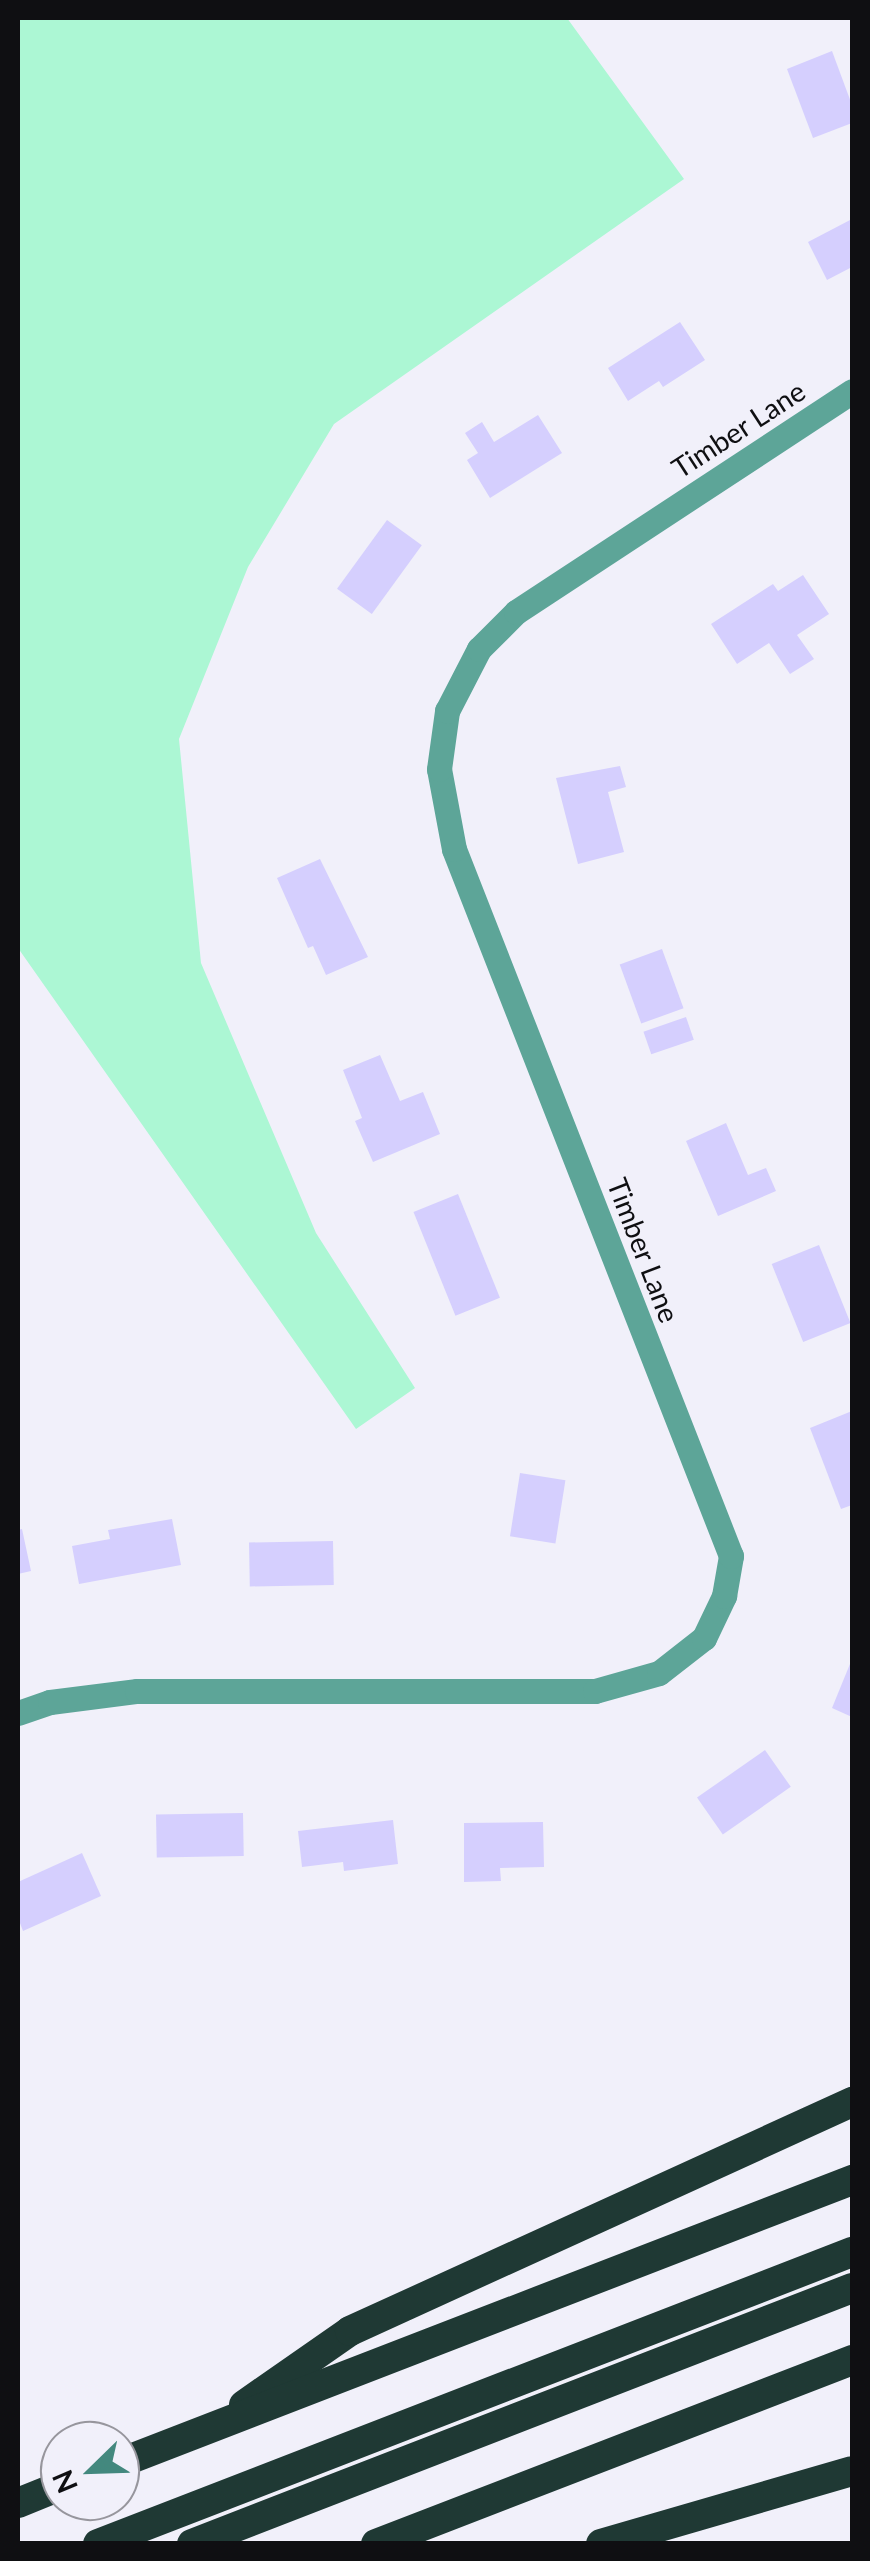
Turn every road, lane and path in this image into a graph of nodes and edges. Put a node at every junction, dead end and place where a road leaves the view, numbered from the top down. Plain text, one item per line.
1 (852, 392) edge
2 (18, 1713) edge
3 (852, 2102) edge
4 (852, 2180) edge
5 (852, 2252) edge
6 (852, 2288) edge
7 (852, 2360) edge
8 (217, 2426) junction
9 (140, 2455) edge
10 (852, 2471) edge
11 (98, 2544) edge
12 (192, 2544) edge
13 (376, 2544) edge
14 (600, 2544) edge

1 - 2 street, Timber Lane
3 - 8 highway
4 - 8 highway
5 - 11 highway
6 - 12 highway
7 - 13 highway
8 - 9 highway
10 - 14 highway

